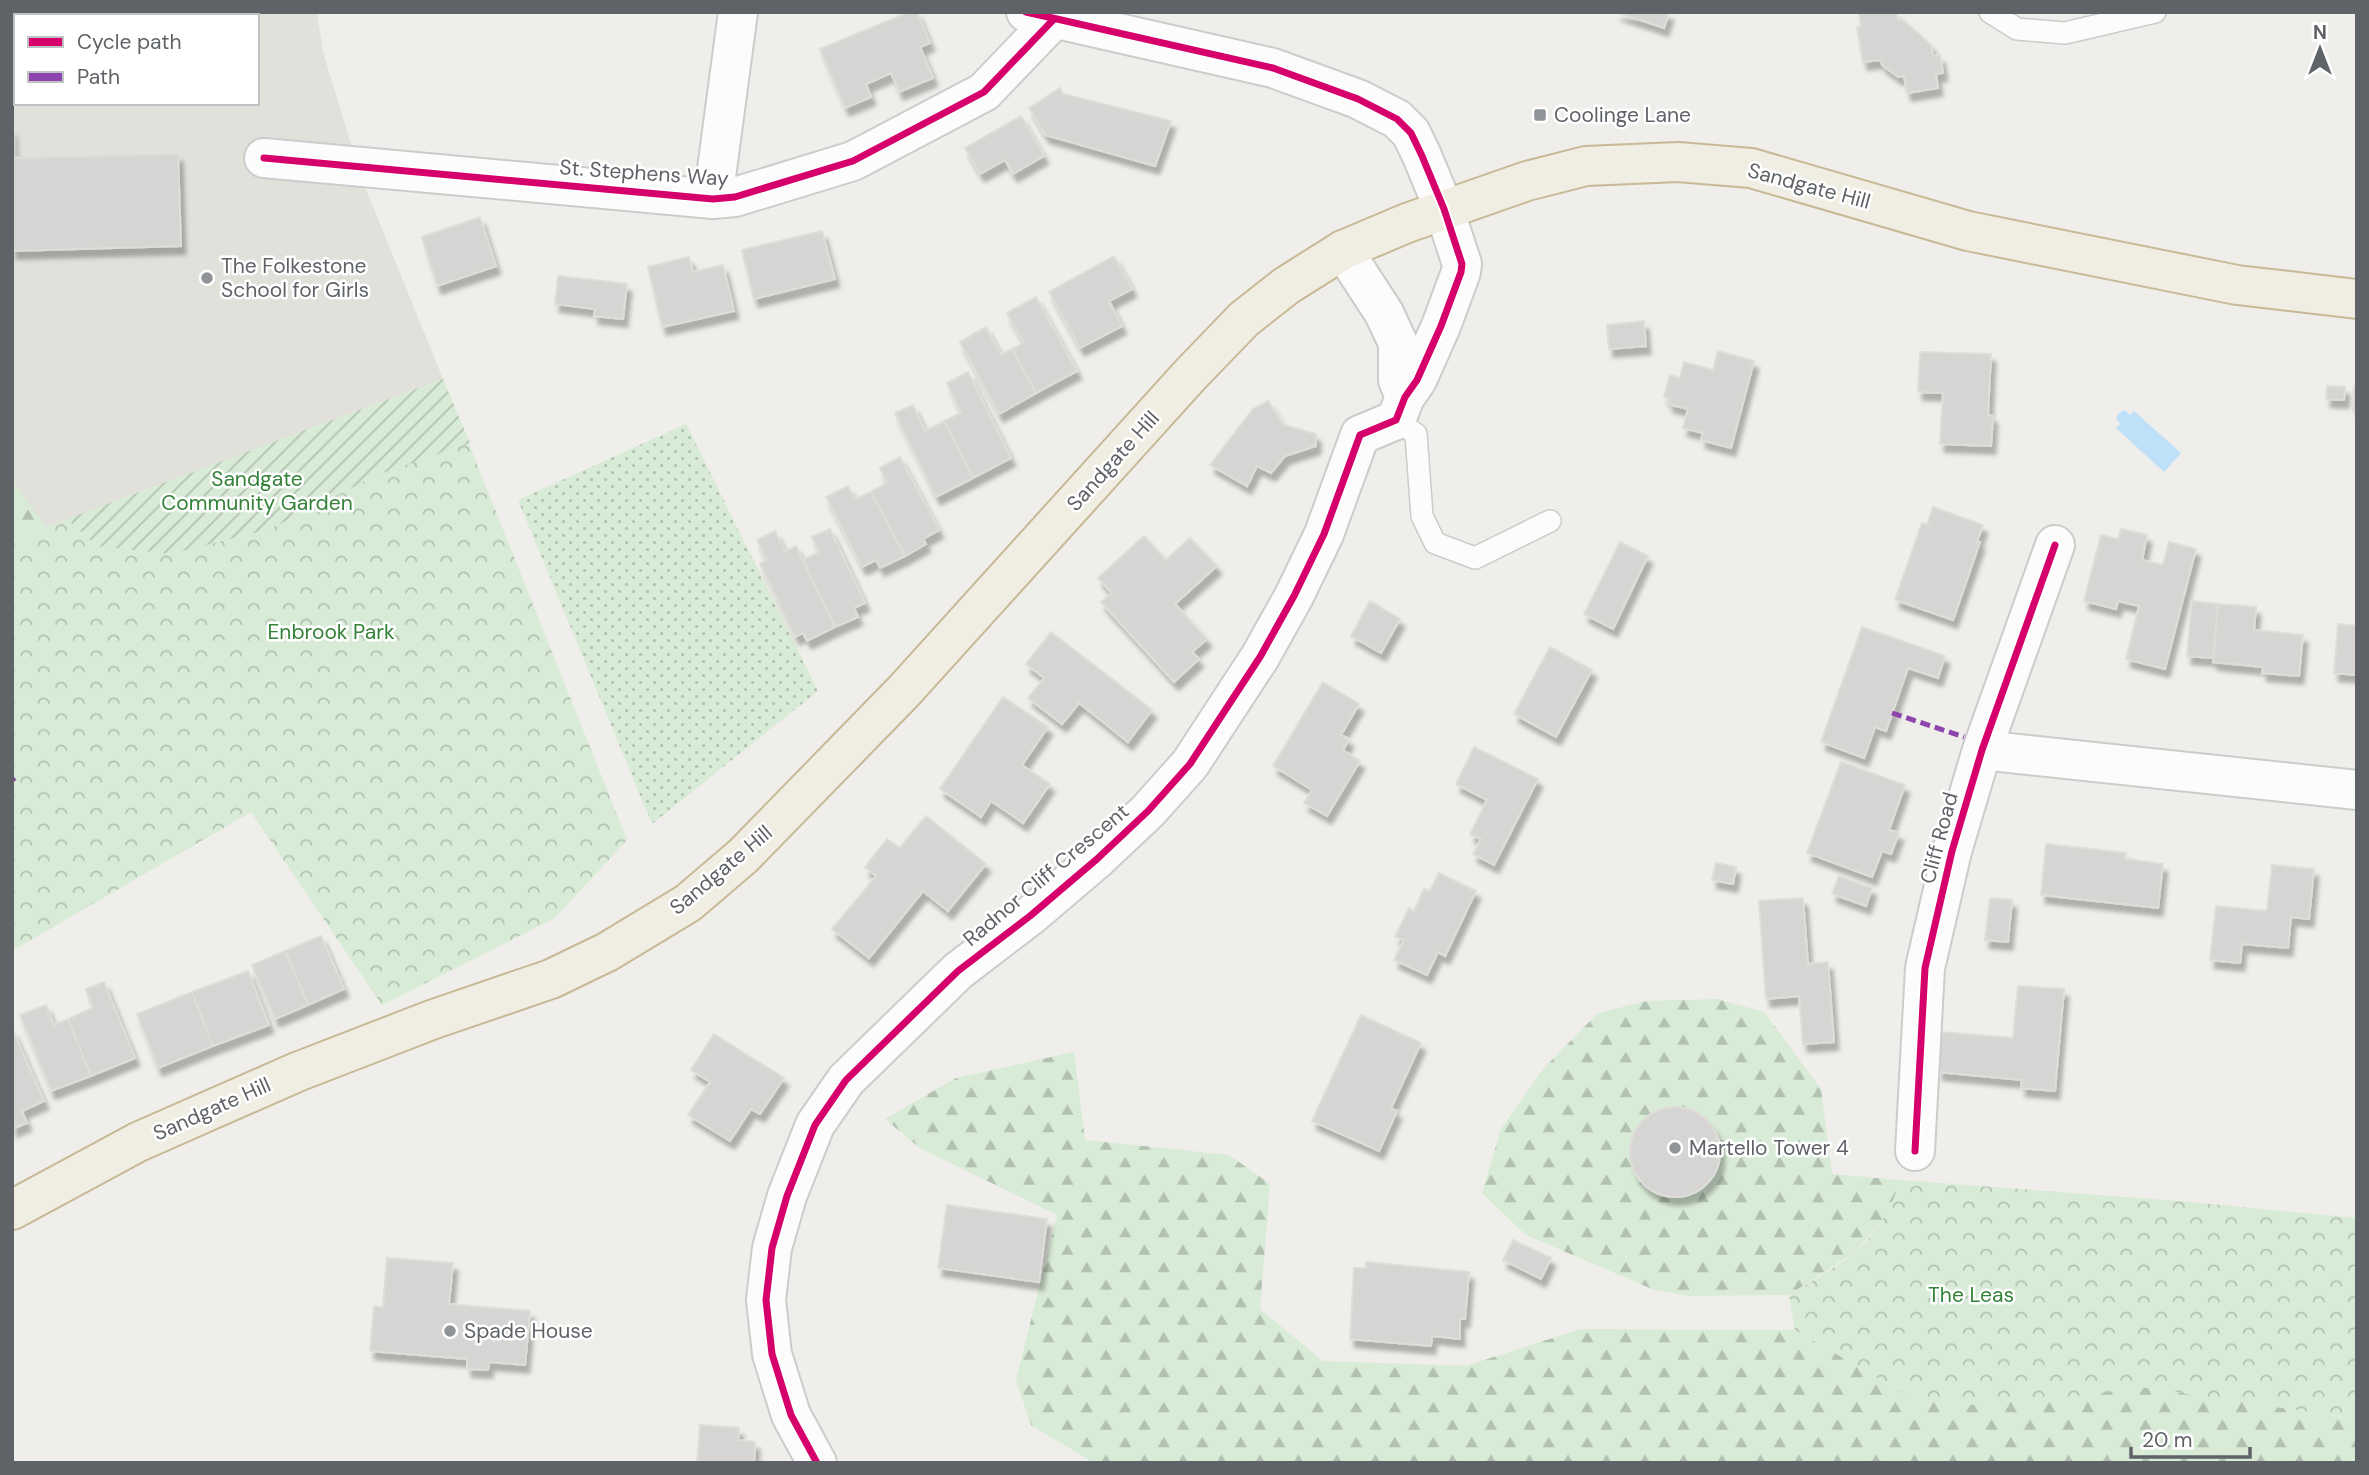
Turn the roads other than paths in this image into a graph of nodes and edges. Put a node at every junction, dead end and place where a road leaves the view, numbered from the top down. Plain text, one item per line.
1 (738, 12) edge
2 (1990, 12) edge
3 (2155, 12) edge
4 (1040, 16) edge
5 (264, 158) dead end
6 (713, 199) junction
7 (1444, 209) junction
8 (1343, 250) junction
9 (2357, 299) edge
10 (1401, 408) junction
11 (1550, 521) dead end
12 (2055, 545) dead end
13 (1982, 750) junction
14 (2357, 790) edge
15 (1915, 1151) dead end
16 (12, 1210) edge
17 (817, 1463) edge

1 - 6 street
2 - 3 lane
4 - 6 street, St. Stephens Way
4 - 7 street
5 - 6 street, St. Stephens Way
7 - 8 highway, Sandgate Hill
7 - 9 highway, Sandgate Hill
7 - 10 street
8 - 10 street
8 - 16 highway, Sandgate Hill
10 - 11 lane
10 - 17 street, Radnor Cliff Crescent
12 - 13 street, Cliff Road
13 - 14 street
13 - 15 street, Cliff Road

